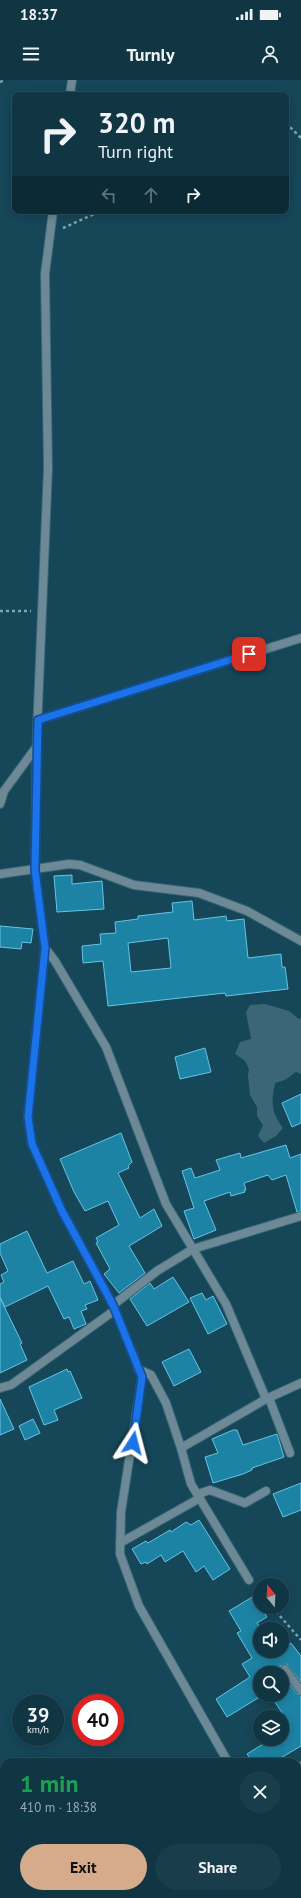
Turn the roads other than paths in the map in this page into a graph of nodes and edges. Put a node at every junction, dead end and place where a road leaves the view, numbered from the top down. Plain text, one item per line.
1 (72, 80) edge
2 (70, 92) edge
3 (52, 214) edge
4 (301, 638) edge
5 (38, 720) junction
6 (37, 746) junction
7 (0, 804) edge
8 (35, 870) junction
9 (0, 874) edge
10 (301, 941) edge
11 (45, 948) junction
12 (301, 1216) edge
13 (193, 1249) junction
14 (114, 1307) junction
15 (138, 1369) junction
16 (301, 1384) edge
17 (0, 1388) edge
18 (267, 1399) junction
19 (182, 1448) junction
20 (290, 1453) dead end
21 (266, 1491) dead end
22 (199, 1496) junction
23 (120, 1543) junction
24 (249, 1580) dead end
25 (289, 1674) edge
26 (301, 1691) edge
27 (226, 1758) edge

1 - 2 street
3 - 5 street
4 - 5 street
5 - 6 street
6 - 7 street
6 - 8 street
8 - 9 street
8 - 10 street
8 - 11 street
11 - 13 street
11 - 14 street
12 - 13 street
13 - 14 street
13 - 18 street
14 - 15 street
14 - 17 street
15 - 19 street
15 - 23 street
16 - 18 street
18 - 19 street
18 - 20 street
19 - 22 street
21 - 22 street
22 - 23 street
22 - 24 street
23 - 27 street
25 - 26 street

